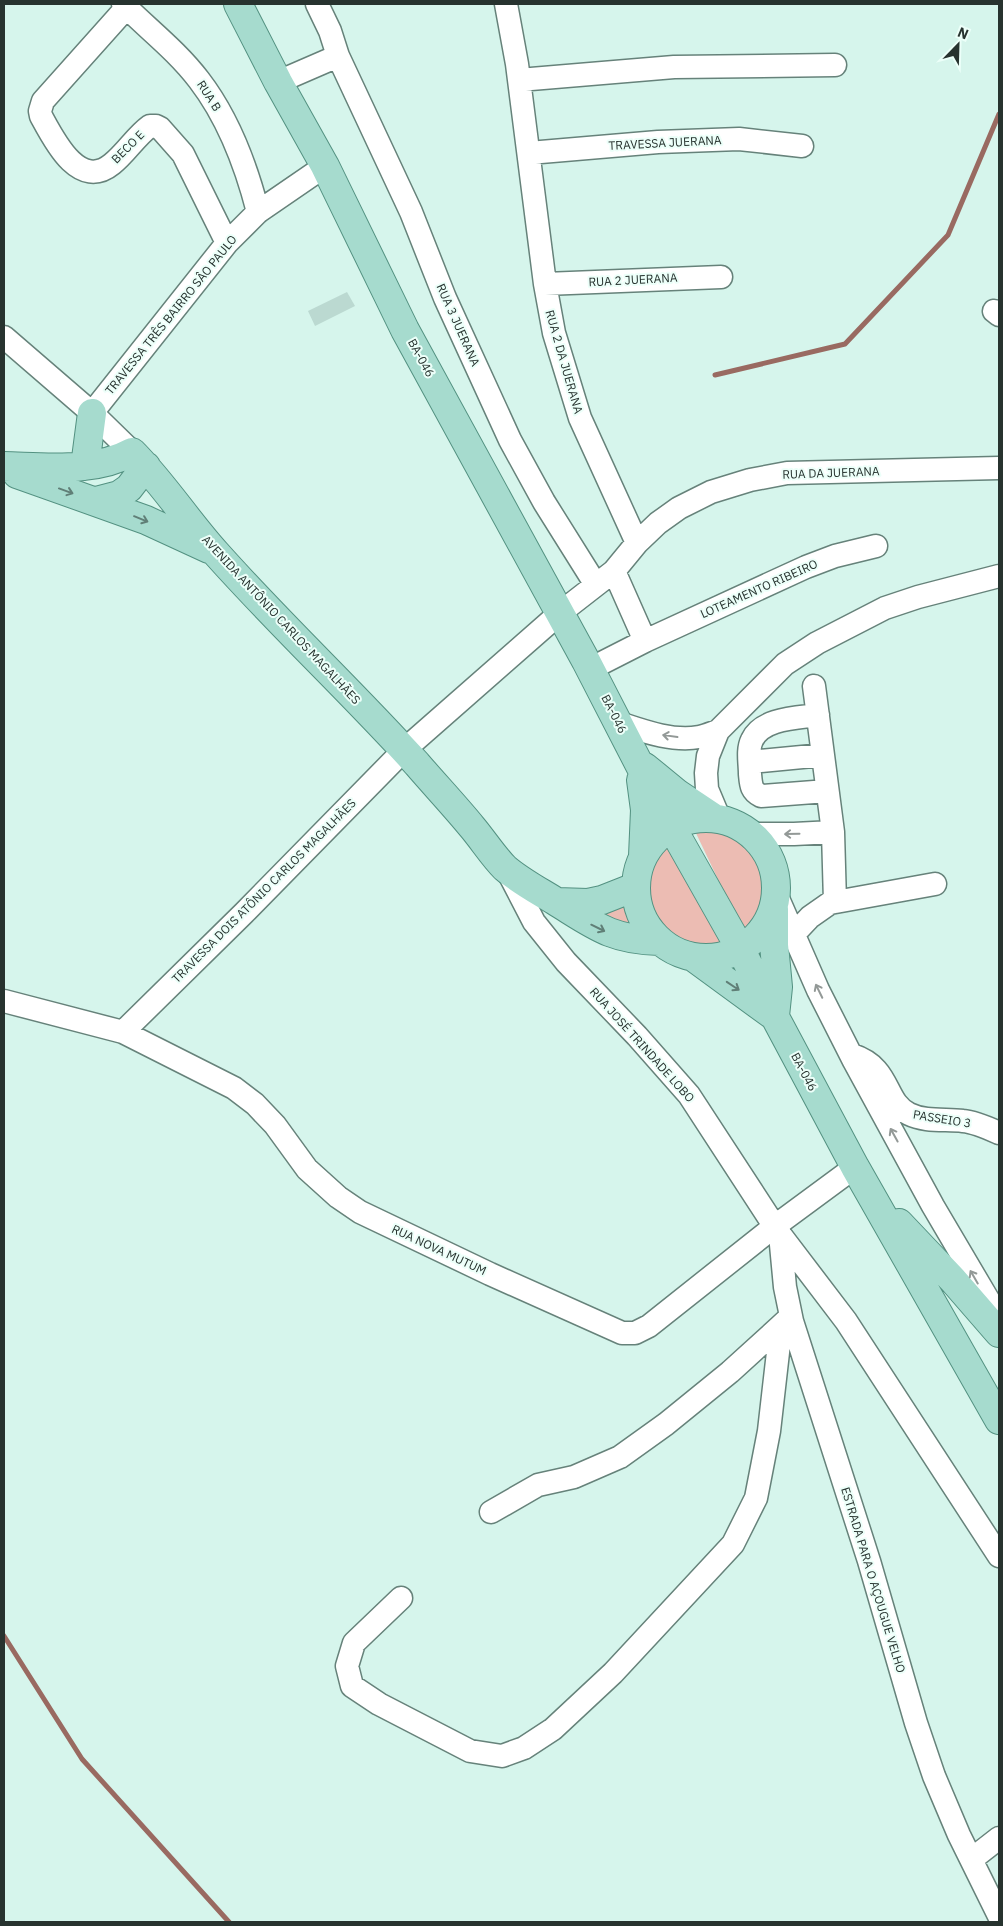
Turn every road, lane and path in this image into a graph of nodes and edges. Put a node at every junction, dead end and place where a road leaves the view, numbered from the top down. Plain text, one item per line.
1 (238, 4) edge
2 (317, 4) edge
3 (506, 4) edge
4 (125, 6) edge
5 (338, 56) junction
6 (835, 65) dead end
7 (519, 80) junction
8 (278, 82) junction
9 (802, 146) dead end
10 (529, 153) junction
11 (325, 166) junction
12 (258, 212) junction
13 (227, 243) junction
14 (721, 276) dead end
15 (544, 284) junction
16 (4, 337) edge
17 (92, 412) junction
18 (139, 459) junction
19 (84, 466) junction
20 (4, 468) edge
21 (999, 468) edge
22 (96, 501) junction
23 (637, 543) junction
24 (876, 546) dead end
25 (215, 552) junction
26 (614, 571) junction
27 (999, 576) edge
28 (596, 585) junction
29 (560, 613) junction
30 (645, 640) junction
31 (590, 669) junction
32 (814, 686) dead end
33 (818, 715) junction
34 (619, 723) junction
35 (718, 731) junction
36 (404, 750) junction
37 (823, 755) junction
38 (750, 762) junction
39 (639, 763) junction
40 (827, 791) junction
41 (717, 819) junction
42 (671, 826) junction
43 (833, 832) junction
44 (752, 834) junction
45 (643, 856) junction
46 (506, 868) junction
47 (935, 884) dead end
48 (635, 887) junction
49 (557, 902) junction
50 (775, 902) junction
51 (835, 902) junction
52 (793, 934) junction
53 (659, 941) junction
54 (741, 950) junction
55 (693, 958) junction
56 (4, 1001) edge
57 (775, 1017) junction
58 (123, 1032) junction
59 (851, 1055) junction
60 (999, 1133) edge
61 (855, 1167) junction
62 (869, 1192) junction
63 (777, 1230) junction
64 (999, 1318) edge
65 (786, 1321) junction
66 (999, 1333) edge
67 (999, 1420) edge
68 (491, 1512) dead end
69 (999, 1556) edge
70 (401, 1598) dead end
71 (999, 1838) edge
72 (972, 1859) junction
73 (983, 1881) junction
74 (999, 1901) edge
75 (999, 1916) edge

1 - 8 main road, BA-046 / BA-046
2 - 5 street, RUA 3 JUERANA
3 - 7 street, RUA 2 DA JUERANA
4 - 12 street, RUA B
4 - 13 street, BECO E
5 - 8 street
5 - 28 street, RUA 3 JUERANA
6 - 7 street
7 - 10 street, RUA 2 DA JUERANA
8 - 11 main road, BA-046 / BA-046
9 - 10 street, TRAVESSA JUERANA
10 - 15 street, RUA 2 DA JUERANA
11 - 12 street, TRAVESSA TRÊS BAIRRO SÂO PAULO
11 - 29 main road, BA-046 / BA-046
12 - 13 street, TRAVESSA TRÊS BAIRRO SÂO PAULO
13 - 17 street, TRAVESSA TRÊS BAIRRO SÂO PAULO
14 - 15 street, RUA 2 JUERANA
15 - 23 street, RUA 2 DA JUERANA
16 - 17 street, AVENIDA ANTÔNIO CARLOS MAGALHÃES
17 - 18 street, AVENIDA ANTÔNIO CARLOS MAGALHÃES
17 - 19 main road
18 - 19 main road
18 - 22 main road
18 - 25 main road, AVENIDA ANTÔNIO CARLOS MAGALHÃES
19 - 20 main road
20 -> 22 main road
21 - 23 street, RUA DA JUERANA
22 -> 25 main road
23 - 26 street, RUA DA JUERANA
24 - 30 street, LOTEAMENTO RIBEIRO
25 - 36 main road, AVENIDA ANTÔNIO CARLOS MAGALHÃES
26 - 28 street, RUA DA JUERANA
26 - 30 street
27 - 35 street
28 - 29 street, RUA DA JUERANA
29 - 31 main road, BA-046 / BA-046
29 - 36 street, TRAVESSA DOIS ATÔNIO CARLOS MAGALHÃES
30 - 31 street
31 - 34 main road, BA-046 / BA-046
32 - 33 street
33 - 37 street
33 - 38 street
35 -> 34 street
34 - 39 main road, BA-046 / BA-046
35 - 41 street
36 - 46 main road, AVENIDA ANTÔNIO CARLOS MAGALHÃES
36 - 58 street, TRAVESSA DOIS ATÔNIO CARLOS MAGALHÃES
37 - 38 street
37 - 40 street
38 - 40 street
39 - 41 main road
39 - 42 main road, BA-046 / BA-046
39 - 45 main road
40 - 43 street
41 - 42 main road
41 - 44 main road
42 - 45 main road
42 - 54 main road, BA-046 / BA-046
43 -> 44 street
43 - 51 street
44 - 50 main road
45 - 48 main road
46 - 49 main road, AVENIDA ANTÔNIO CARLOS MAGALHÃES
46 - 63 street, RUA JOSÉ TRINDADE LOBO
47 - 51 street
48 - 49 main road, AVENIDA ANTÔNIO CARLOS MAGALHÃES
48 - 53 main road
49 -> 53 main road, AVENIDA ANTÔNIO CARLOS MAGALHÃES
50 - 52 street
50 - 54 main road
50 - 57 main road
51 - 52 street
59 -> 52 street
53 - 55 main road
54 - 55 main road
54 - 57 main road, BA-046 / BA-046
55 -> 57 main road
56 - 58 street, RUA NOVA MUTUM
57 - 61 main road, BA-046 / BA-046
58 - 63 street, RUA NOVA MUTUM
59 - 60 street, PASSEIO 3
64 -> 59 street
61 - 62 main road, BA-046 / BA-046
61 - 63 street, RUA NOVA MUTUM
62 - 66 main road
62 - 67 main road, BA-046 / BA-046
63 - 65 street, ESTRADA PARA O AÇOUGUE VELHO
63 - 69 street, RUA JOSÉ TRINDADE LOBO
65 - 68 street
65 - 70 street
65 - 72 street, ESTRADA PARA O AÇOUGUE VELHO
71 - 72 street
72 - 73 street, ESTRADA PARA O AÇOUGUE VELHO
73 - 74 street
73 - 75 street, ESTRADA PARA O AÇOUGUE VELHO

